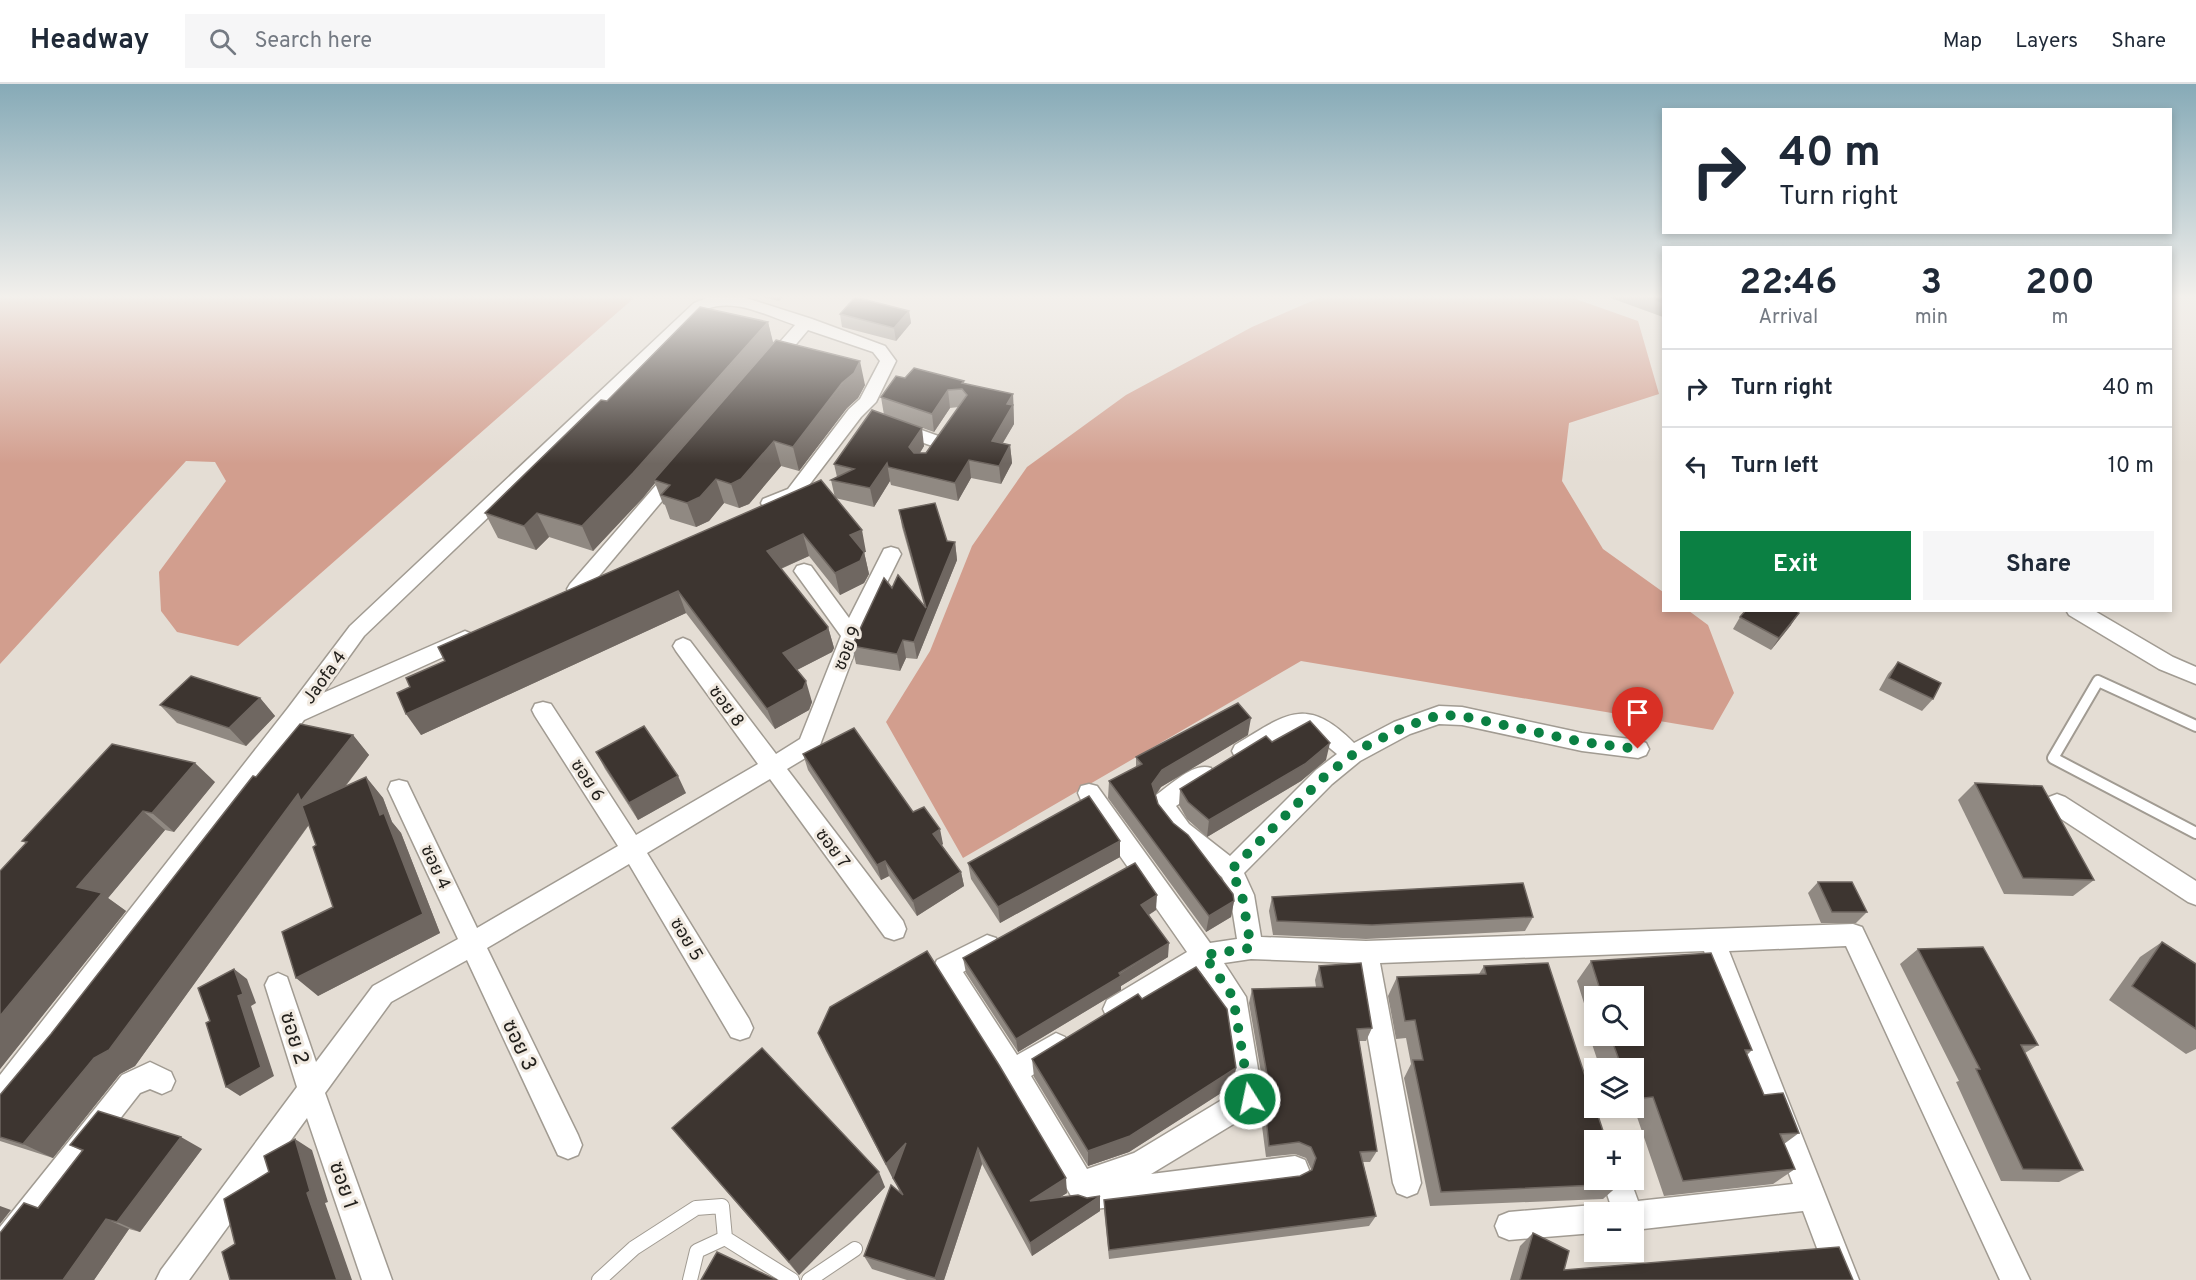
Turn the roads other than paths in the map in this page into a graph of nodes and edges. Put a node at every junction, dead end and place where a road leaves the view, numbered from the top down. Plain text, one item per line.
1 (651, 353) edge
2 (779, 353) edge
3 (882, 353) edge
4 (760, 375) edge
5 (855, 413) junction
6 (692, 456) edge
7 (928, 457) edge
8 (750, 512) edge
9 (891, 554) dead end
10 (620, 570) edge
11 (804, 571) dead end
12 (577, 589) junction
13 (555, 599) edge
14 (2079, 612) edge
15 (480, 633) edge
16 (851, 635) junction
17 (683, 645) dead end
18 (2196, 676) edge
19 (543, 710) dead end
20 (296, 714) junction
21 (2196, 726) edge
22 (1638, 749) dead end
23 (1352, 755) junction
24 (772, 767) junction
25 (399, 789) dead end
26 (1089, 793) dead end
27 (2057, 804) dead end
28 (2196, 833) edge
29 (633, 850) junction
30 (1231, 870) junction
31 (2196, 894) edge
32 (894, 929) dead end
33 (1007, 934) edge
34 (1712, 940) junction
35 (472, 944) junction
36 (1251, 948) junction
37 (1366, 952) junction
38 (1204, 955) junction
39 (278, 985) dead end
40 (740, 1028) dead end
41 (1013, 1072) junction
42 (162, 1081) dead end
43 (311, 1090) junction
44 (0, 1096) edge
45 (568, 1145) dead end
46 (1295, 1170) dead end
47 (1407, 1183) dead end
48 (1081, 1185) junction
49 (1811, 1196) junction
50 (1644, 1215) edge
51 (1584, 1220) edge
52 (1509, 1226) dead end
53 (725, 1238) junction
54 (855, 1249) dead end
55 (0, 1250) edge
56 (171, 1280) edge
57 (377, 1280) edge
58 (599, 1280) edge
59 (690, 1280) edge
60 (792, 1280) edge
61 (809, 1280) edge
62 (1844, 1280) edge
63 (2015, 1280) edge

1 - 20 street, Jaofa 4
2 - 4 street
3 - 5 street
5 - 7 street
5 - 8 street
6 - 12 street
9 - 16 street, ซอย 9
10 - 12 street
11 - 16 street
12 - 13 street
14 - 18 street
15 - 20 street
16 - 24 street, ซอย 9
17 - 24 street, ซอย 8
19 - 29 street, ซอย 6
20 - 44 street, Jaofa 4
21 - 28 lane
22 - 23 street
23 - 30 street
23 - 30 street
24 - 29 street
24 - 32 street, ซอย 7
25 - 35 street, ซอย 4
26 - 38 street
27 - 31 street
29 - 35 street
29 - 40 street, ซอย 5
30 - 36 street
33 - 41 street
34 - 37 street
34 - 49 street
34 - 63 street
35 - 43 street
35 - 45 street, ซอย 3
36 - 37 street
36 - 38 street
37 - 47 street
38 - 41 street
38 - 48 street
39 - 43 street, ซอย 2
41 - 48 street
42 - 55 street
43 - 56 street
43 - 57 street, ซอย 1
46 - 48 street
49 - 50 street
49 - 62 street
51 - 52 street
53 - 58 lane
53 - 59 lane
53 - 60 lane
54 - 61 lane

